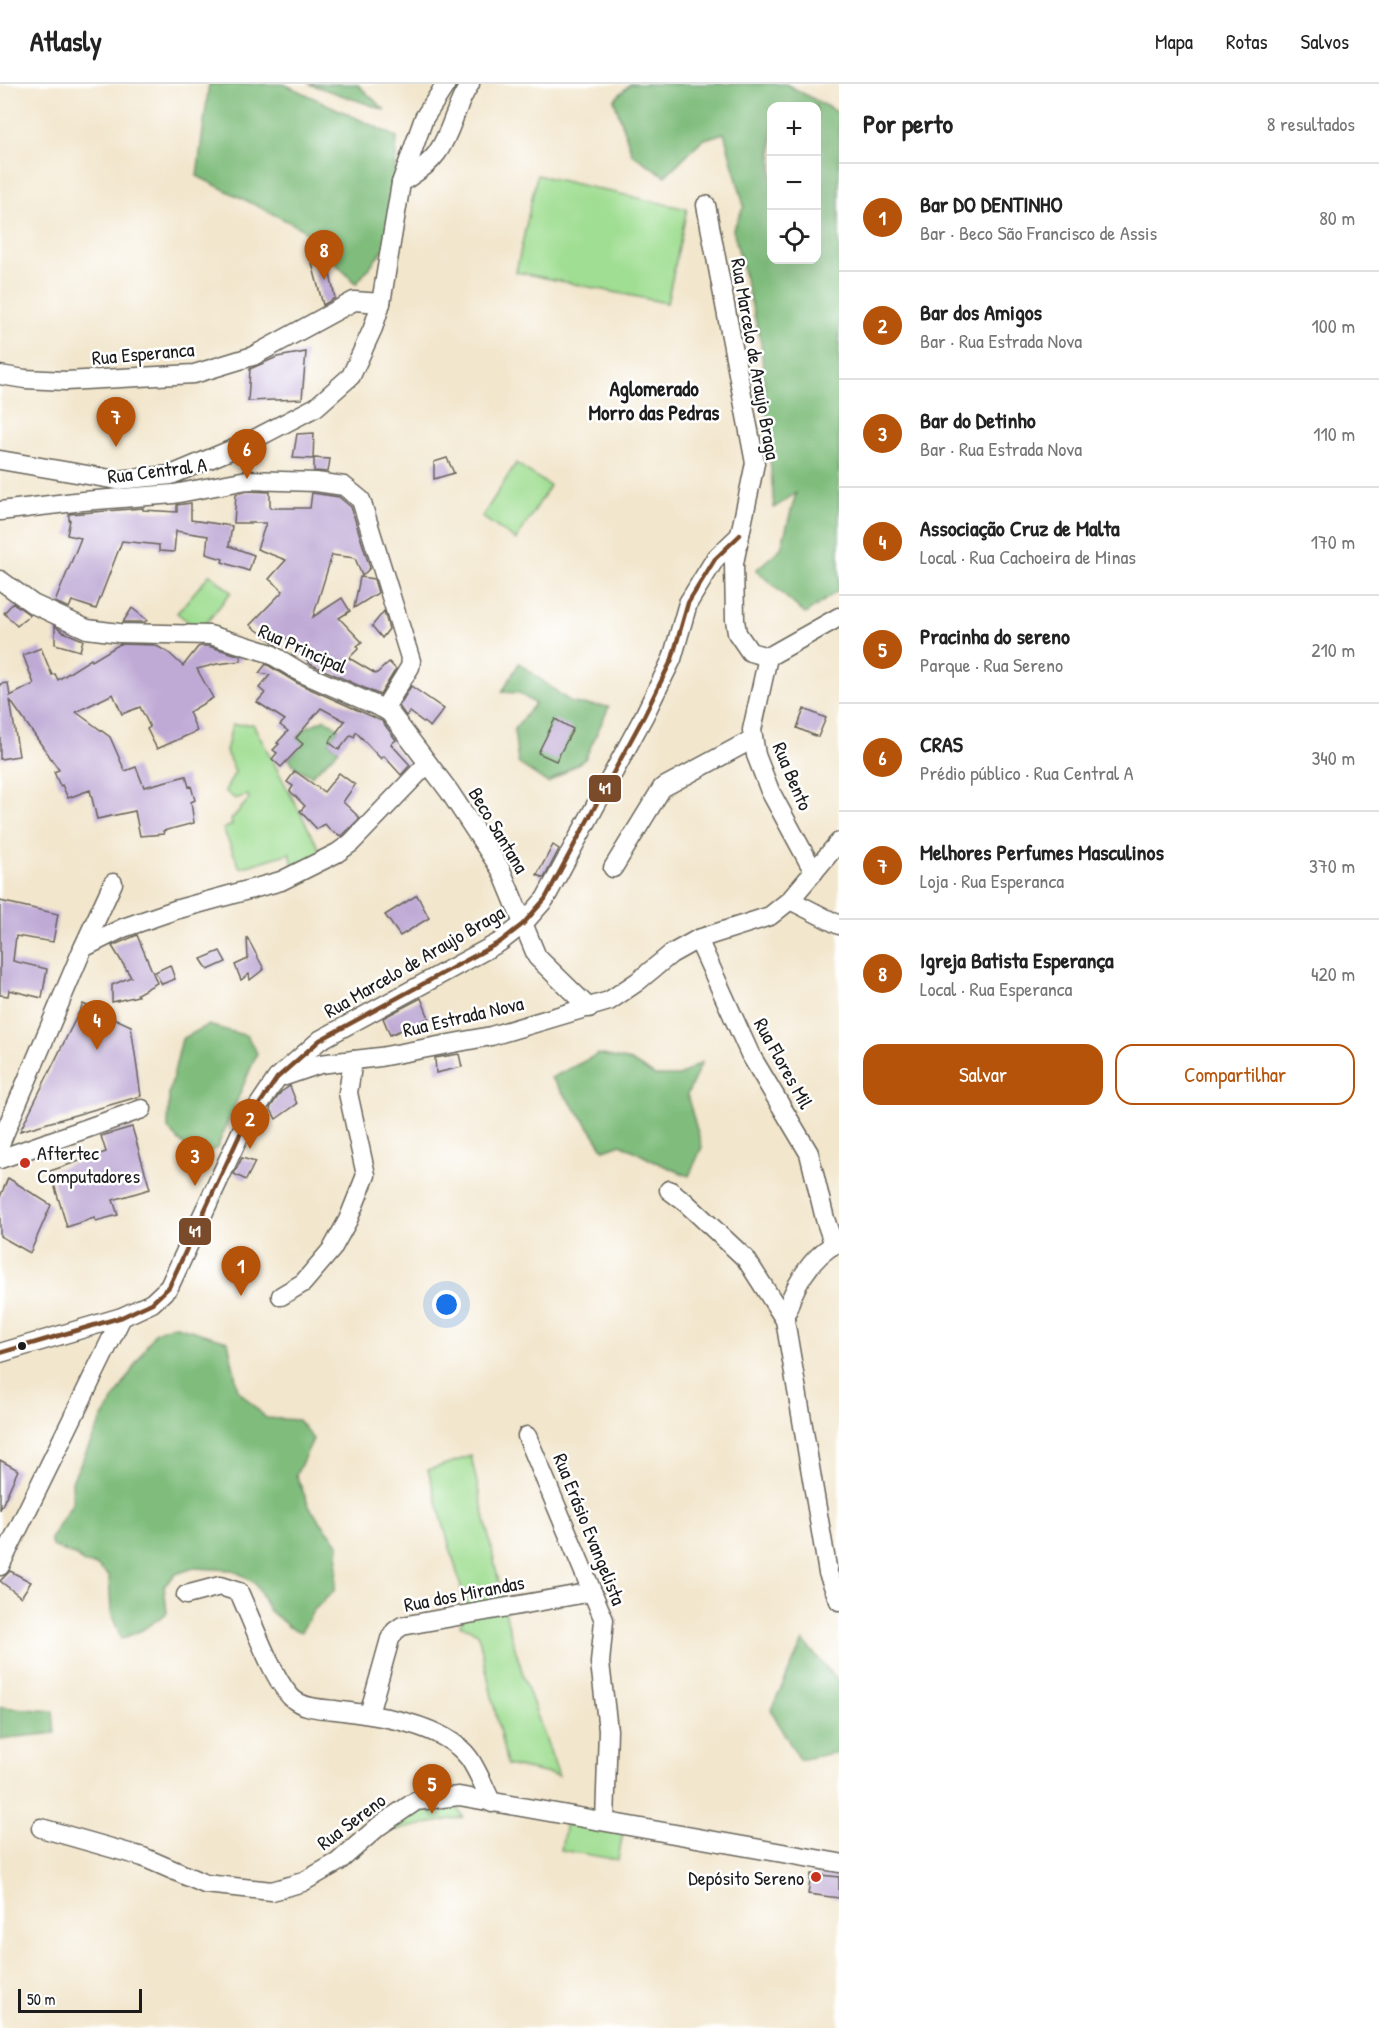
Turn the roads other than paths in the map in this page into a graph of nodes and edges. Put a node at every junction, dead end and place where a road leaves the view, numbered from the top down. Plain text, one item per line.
1 (446, 84) edge
2 (470, 84) edge
3 (400, 183) junction
4 (706, 205) dead end
5 (381, 303) junction
6 (0, 375) edge
7 (236, 447) junction
8 (0, 460) edge
9 (240, 480) junction
10 (0, 511) edge
11 (740, 535) junction
12 (0, 580) edge
13 (839, 617) edge
14 (768, 657) junction
15 (384, 709) junction
16 (753, 739) junction
17 (428, 764) junction
18 (839, 842) edge
19 (613, 868) dead end
20 (814, 872) junction
21 (113, 883) dead end
22 (790, 900) junction
23 (523, 924) junction
24 (839, 925) edge
25 (698, 939) junction
26 (83, 948) junction
27 (589, 1008) junction
28 (353, 1060) junction
29 (278, 1078) junction
30 (142, 1109) dead end
31 (0, 1144) edge
32 (0, 1159) edge
33 (669, 1190) dead end
34 (837, 1244) edge
35 (281, 1296) dead end
36 (122, 1317) junction
37 (785, 1320) junction
38 (0, 1353) edge
39 (526, 1436) dead end
40 (0, 1566) edge
41 (592, 1592) junction
42 (186, 1595) dead end
43 (839, 1601) edge
44 (369, 1714) junction
45 (492, 1803) junction
46 (605, 1821) junction
47 (41, 1828) dead end
48 (839, 1863) edge

1 - 3 street
2 - 3 street
3 - 5 street
4 - 11 street, Rua Marcelo de Araujo Braga
5 - 6 street, Rua Esperanca
5 - 7 street
7 - 8 street
7 - 9 street
9 - 10 street, Rua Central A
9 - 15 street, Rua Central A
11 - 14 street
11 - 23 street, Rua Marcelo de Araujo Braga
12 - 15 street, Rua Principal
13 - 14 street
14 - 16 street, Rua Bento
15 - 17 street, Rua Principal
16 - 19 street
16 - 20 street, Rua Bento
17 - 23 street, Beco Santana
17 - 26 street
18 - 20 street, Rua Estrada Nova
20 - 22 street, Rua Estrada Nova
21 - 26 street
22 - 24 street
22 - 25 street, Rua Estrada Nova
23 - 27 street
23 - 29 street, Rua Marcelo de Araujo Braga
25 - 27 street, Rua Estrada Nova
25 - 34 street, Rua Flores Mil
26 - 31 street
27 - 28 street, Rua Estrada Nova
28 - 29 street, Rua Estrada Nova
28 - 35 street
29 - 36 street
30 - 32 street
33 - 37 street
34 - 37 street
36 - 38 street
36 - 40 street
37 - 43 street
39 - 41 street, Rua Erásio Evangelista
41 - 44 street, Rua dos Mirandas
41 - 46 street, Rua Erásio Evangelista
42 - 44 street
44 - 45 street
45 - 46 street, Rua Sereno
45 - 47 street, Rua Sereno
46 - 48 street, Rua Sereno

